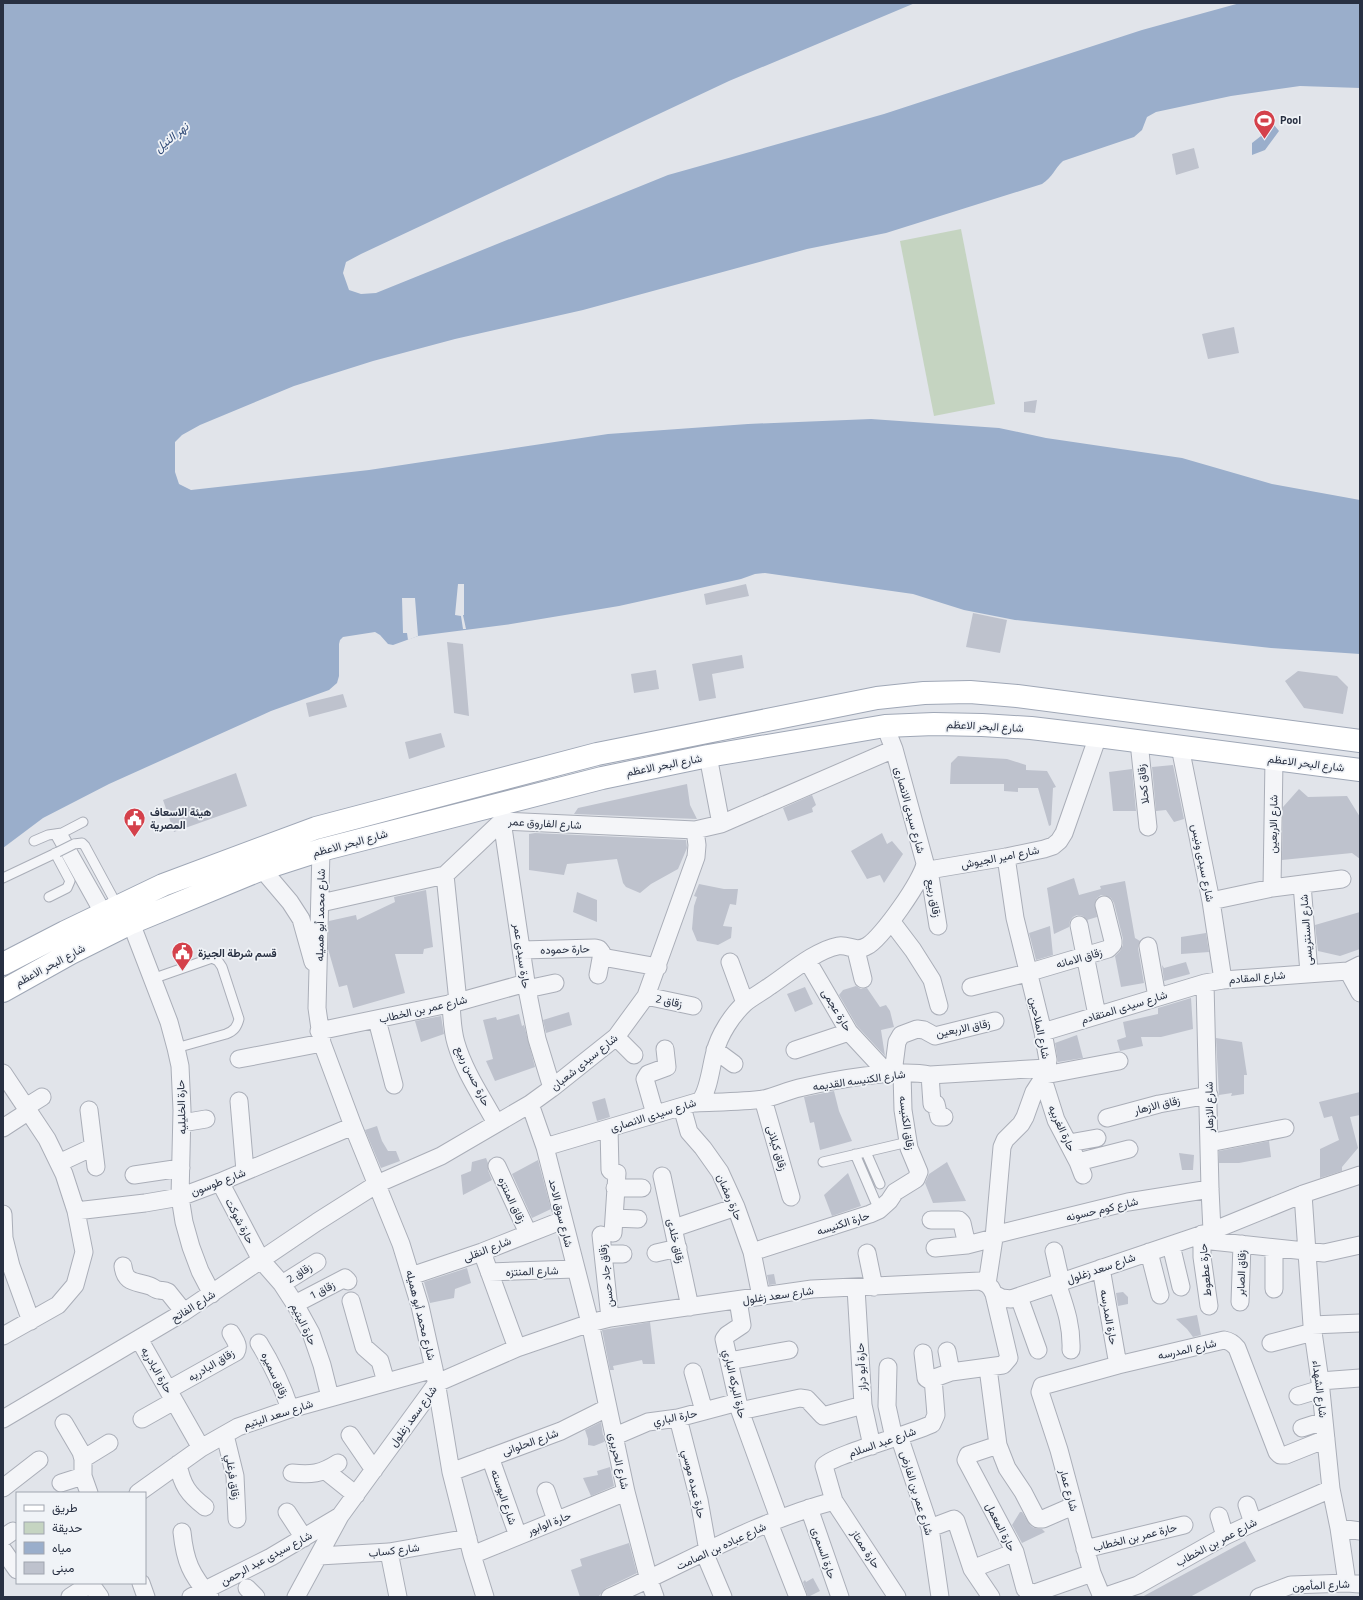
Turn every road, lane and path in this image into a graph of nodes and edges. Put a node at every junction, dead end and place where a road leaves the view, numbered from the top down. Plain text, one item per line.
1 (885, 726) junction
2 (1098, 736) junction
3 (1360, 741) edge
4 (1139, 742) junction
5 (1180, 747) junction
6 (894, 749) junction
7 (708, 756) junction
8 (1274, 760) junction
9 (1358, 773) edge
10 (502, 821) junction
11 (83, 822) dead end
12 (721, 824) junction
13 (1148, 827) dead end
14 (695, 830) junction
15 (58, 833) junction
16 (34, 841) dead end
17 (321, 850) junction
18 (57, 852) junction
19 (1006, 857) junction
20 (262, 870) junction
21 (926, 871) junction
22 (445, 875) junction
23 (3, 878) edge
24 (1342, 879) dead end
25 (1302, 884) junction
26 (1272, 888) junction
27 (49, 897) dead end
28 (1211, 901) junction
29 (321, 903) junction
30 (1104, 905) dead end
31 (114, 914) junction
32 (891, 921) junction
33 (1079, 925) dead end
34 (938, 926) dead end
35 (1148, 946) dead end
36 (522, 950) junction
37 (856, 950) junction
38 (1085, 956) junction
39 (602, 957) junction
40 (807, 960) junction
41 (730, 962) dead end
42 (3, 964) edge
43 (658, 967) junction
44 (1354, 968) edge
45 (1027, 973) junction
46 (1309, 973) junction
47 (598, 975) dead end
48 (152, 979) junction
49 (863, 979) dead end
50 (318, 980) junction
51 (1223, 980) junction
52 (555, 983) dead end
53 (1205, 983) junction
54 (527, 986) junction
55 (971, 987) dead end
56 (3, 991) edge
57 (1360, 993) edge
58 (646, 996) junction
59 (1157, 997) junction
60 (455, 1003) junction
61 (745, 1003) junction
62 (692, 1006) dead end
63 (939, 1006) dead end
64 (1097, 1015) junction
65 (377, 1020) junction
66 (995, 1021) dead end
67 (849, 1032) junction
68 (1043, 1032) junction
69 (321, 1037) junction
70 (616, 1037) junction
71 (176, 1048) junction
72 (665, 1049) dead end
73 (715, 1050) junction
74 (795, 1050) dead end
75 (634, 1055) dead end
76 (239, 1060) dead end
77 (1119, 1061) dead end
78 (734, 1064) dead end
79 (3, 1073) edge
80 (895, 1073) junction
81 (1045, 1074) junction
82 (930, 1075) junction
83 (394, 1084) dead end
84 (552, 1088) junction
85 (1209, 1095) junction
86 (42, 1097) dead end
87 (763, 1099) junction
88 (239, 1101) dead end
89 (530, 1104) junction
90 (689, 1105) junction
91 (27, 1109) junction
92 (89, 1110) dead end
93 (655, 1114) junction
94 (944, 1117) dead end
95 (1107, 1118) dead end
96 (206, 1119) dead end
97 (182, 1123) junction
98 (496, 1123) junction
99 (353, 1126) junction
100 (3, 1128) edge
101 (609, 1128) junction
102 (1285, 1128) dead end
103 (1097, 1138) dead end
104 (908, 1142) junction
105 (1069, 1143) junction
106 (1209, 1143) junction
107 (93, 1147) junction
108 (546, 1147) junction
109 (1129, 1149) dead end
110 (866, 1152) junction
111 (855, 1154) junction
112 (823, 1162) dead end
113 (59, 1163) junction
114 (497, 1166) dead end
115 (96, 1167) dead end
116 (181, 1168) junction
117 (245, 1171) junction
118 (918, 1172) joint
119 (134, 1175) dead end
120 (1360, 1175) edge
121 (662, 1176) dead end
122 (220, 1182) junction
123 (377, 1184) junction
124 (880, 1184) dead end
125 (615, 1188) junction
126 (642, 1188) dead end
127 (1210, 1189) junction
128 (1303, 1194) junction
129 (791, 1196) dead end
130 (180, 1197) junction
131 (736, 1206) junction
132 (879, 1210) junction
133 (76, 1211) junction
134 (3, 1214) edge
135 (638, 1219) dead end
136 (563, 1220) junction
137 (931, 1220) dead end
138 (674, 1228) junction
139 (609, 1229) junction
140 (528, 1233) junction
141 (1206, 1235) junction
142 (994, 1237) junction
143 (1242, 1244) junction
144 (967, 1245) junction
145 (1171, 1245) junction
146 (1360, 1245) edge
147 (678, 1248) junction
148 (935, 1248) dead end
149 (1274, 1248) junction
150 (1054, 1251) dead end
151 (1308, 1251) junction
152 (482, 1252) junction
153 (752, 1252) junction
154 (1149, 1252) junction
155 (656, 1253) dead end
156 (867, 1253) dead end
157 (603, 1254) junction
158 (623, 1254) dead end
159 (261, 1260) junction
160 (317, 1262) dead end
161 (123, 1266) dead end
162 (1101, 1268) junction
163 (575, 1269) junction
164 (489, 1272) junction
165 (8, 1276) edge
166 (411, 1276) junction
167 (348, 1281) dead end
168 (1059, 1283) junction
169 (282, 1284) junction
170 (874, 1287) junction
171 (1181, 1287) dead end
172 (856, 1288) junction
173 (990, 1289) junction
174 (1274, 1290) dead end
175 (212, 1294) junction
176 (1160, 1295) dead end
177 (761, 1296) junction
178 (1020, 1297) junction
179 (738, 1300) junction
180 (351, 1301) dead end
181 (1240, 1302) dead end
182 (295, 1304) junction
183 (690, 1306) junction
184 (1209, 1306) dead end
185 (184, 1312) junction
186 (610, 1318) junction
187 (31, 1321) junction
188 (590, 1323) junction
189 (1360, 1323) edge
190 (1312, 1329) junction
191 (231, 1333) dead end
192 (3, 1336) edge
193 (139, 1339) junction
194 (259, 1342) dead end
195 (1271, 1343) dead end
196 (517, 1348) junction
197 (789, 1350) dead end
198 (1038, 1350) dead end
199 (1071, 1350) dead end
200 (948, 1351) dead end
201 (923, 1353) dead end
202 (729, 1361) junction
203 (1118, 1365) junction
204 (888, 1367) dead end
205 (988, 1368) junction
206 (693, 1372) dead end
207 (951, 1372) junction
208 (435, 1376) junction
209 (929, 1378) junction
210 (1360, 1378) edge
211 (386, 1382) junction
212 (1045, 1385) joint
213 (1320, 1385) junction
214 (171, 1395) junction
215 (1298, 1396) dead end
216 (330, 1397) junction
217 (863, 1405) junction
218 (739, 1407) junction
219 (607, 1408) junction
220 (290, 1409) junction
221 (704, 1411) junction
222 (678, 1418) junction
223 (3, 1419) edge
224 (142, 1420) dead end
225 (1324, 1421) junction
226 (64, 1424) dead end
227 (1302, 1428) dead end
228 (225, 1435) junction
229 (350, 1435) dead end
230 (613, 1437) junction
231 (896, 1437) junction
232 (1326, 1439) junction
233 (109, 1442) dead end
234 (998, 1445) junction
235 (872, 1446) junction
236 (201, 1448) junction
237 (490, 1457) junction
238 (83, 1459) junction
239 (39, 1460) dead end
240 (178, 1464) junction
241 (374, 1470) junction
242 (451, 1472) junction
243 (292, 1473) dead end
244 (83, 1476) junction
245 (61, 1483) dead end
246 (3, 1488) edge
247 (1331, 1489) junction
248 (546, 1491) dead end
249 (89, 1492) edge
250 (139, 1492) edge
251 (626, 1492) junction
252 (356, 1495) junction
253 (834, 1501) junction
254 (1247, 1505) dead end
255 (1073, 1506) junction
256 (206, 1507) dead end
257 (809, 1508) junction
258 (287, 1512) dead end
259 (340, 1516) junction
260 (1219, 1516) dead end
261 (237, 1519) dead end
262 (556, 1520) junction
263 (774, 1521) junction
264 (1253, 1523) junction
265 (1184, 1525) dead end
266 (930, 1528) junction
267 (1339, 1528) junction
268 (1360, 1530) edge
269 (182, 1532) dead end
270 (518, 1536) junction
271 (1224, 1536) junction
272 (304, 1538) junction
273 (468, 1538) junction
274 (1085, 1549) junction
275 (3, 1550) edge
276 (706, 1551) junction
277 (389, 1552) junction
278 (1015, 1552) junction
279 (472, 1555) junction
280 (319, 1556) junction
281 (16, 1569) edge
282 (972, 1569) junction
283 (1092, 1573) junction
284 (649, 1580) junction
285 (1353, 1583) edge
286 (141, 1584) edge
287 (93, 1588) edge
288 (1293, 1591) edge
289 (202, 1595) edge
290 (70, 1597) edge
291 (146, 1597) edge
292 (296, 1597) edge
293 (398, 1597) edge
294 (485, 1597) edge
295 (610, 1597) edge
296 (656, 1597) edge
297 (723, 1597) edge
298 (798, 1597) edge
299 (840, 1597) edge
300 (897, 1597) edge
301 (940, 1597) edge
302 (991, 1597) edge
303 (1102, 1597) edge
304 (1259, 1597) edge

1 - 2 main road, شارع البحر الاعظم
1 - 6 street, شارع سيدى الانصارى
1 - 7 main road, شارع البحر الاعظم
2 - 4 main road, شارع البحر الاعظم
2 - 19 street, شارع امير الجيوش
3 - 31 main road, شارع البحر الاعظم
4 - 5 main road, شارع البحر الاعظم
4 - 13 street, زقاق كحلا
5 - 8 main road, شارع البحر الاعظم
5 - 28 street, شارع سيدى ونيس
6 - 12 street
6 - 21 street, شارع سيدى الانصارى
7 - 12 street
7 - 17 main road, شارع البحر الاعظم
8 - 9 main road, شارع البحر الاعظم
8 - 26 street, شارع الاربعين
10 - 14 street, شارع الفاروق عمر
10 - 22 street, شارع الفاروق عمر
10 - 36 street, حارة سيدى عمر
11 - 15 lane
12 - 14 street, شارع الفاروق عمر
14 - 43 street, شارع سيدى شعبان
15 - 16 lane
15 - 31 lane
17 - 20 main road, شارع البحر الاعظم
17 - 29 street, شارع محمد أبو هميله
18 - 23 lane
18 - 27 lane
18 - 31 lane, bridge
19 - 21 street, شارع امير الجيوش
19 - 45 street, شارع الملاحين
20 - 31 main road, شارع البحر الاعظم
20 - 50 street, شارع محمد أبو هميله
21 - 32 street
21 - 34 street, زقاق ربيع
22 - 29 street
22 - 60 street, حارة حسن ربيع
24 - 25 street
25 - 26 street, شارع السنتريسى
25 - 46 street, شارع السنتريسى
26 - 28 street, شارع السنتريسى
28 - 51 street, شارع سيدى ونيس
29 - 50 street, شارع محمد أبو هميله
30 - 38 street, زقاق الامانه
31 - 42 main road, شارع البحر الاعظم
31 - 48 street, حارة الخليليه
31 - 56 main road, شارع البحر الاعظم
32 - 37 street
32 - 63 street
33 - 38 street
35 - 59 street
36 - 39 street, حارة حموده
36 - 54 street, حارة سيدى عمر
37 - 40 street, شارع سيدى الانصارى
37 - 49 street
38 - 45 street, زقاق الامانه
38 - 64 street
39 - 43 street, حارة حموده
39 - 47 street, حارة حموده
40 - 61 street, شارع سيدى الانصارى
40 - 67 street, حارة عجمى
41 - 61 street
43 - 58 street, شارع سيدى شعبان
44 - 46 street, شارع المقادم
44 - 57 street
45 - 55 street, زقاق الامانه
45 - 68 street, شارع الملاحين
46 - 51 street, شارع المقادم
48 - 71 street, حارة الخليليه
48 - 71 lane
50 - 69 street, شارع محمد أبو هميله
51 - 53 street, شارع المقادم
52 - 54 street
53 - 59 street, شارع سيدى المتقادم
53 - 85 street, شارع الازهار
54 - 60 street, شارع عمر بن الخطاب
54 - 84 street, حارة سيدى عمر
58 - 62 street, زقاق 2
58 - 70 street, شارع سيدى شعبان
59 - 64 street, شارع سيدى المتقادم
60 - 65 street, شارع عمر بن الخطاب
60 - 98 street, حارة حسن ربيع
61 - 73 street, شارع سيدى الانصارى
64 - 68 street, شارع سيدى المتقادم
65 - 69 street, شارع عمر بن الخطاب
65 - 83 street
66 - 80 street, زقاق الاربعين
67 - 74 street
67 - 80 street, حارة عجمى
68 - 81 street, شارع الملاحين
69 - 76 street
69 - 99 street, شارع محمد أبو هميله
70 - 75 street
70 - 84 street, شارع سيدى شعبان
71 - 97 street, حارة الخليليه
72 - 93 street
73 - 78 street
73 - 90 street, شارع سيدى الانصارى
77 - 81 street, شارع الكنيسه القديمه
79 - 91 street
80 - 82 street, شارع الكنيسه القديمه
80 - 87 street, شارع الكنيسه القديمه
80 - 104 street, زقاق الكنيسه
81 - 82 street, شارع الكنيسه القديمه
81 - 105 street, حارة الغربيه
81 - 142 street
82 - 94 street
84 - 89 street, شارع سيدى شعبان
85 - 95 street, زقاق الازهار
85 - 106 street, شارع الازهار
86 - 91 street
87 - 90 street, شارع الكنيسه القديمه
87 - 129 street, زقاق كيلانى
88 - 117 street
89 - 98 street, شارع سيدى شعبان
89 - 108 street, شارع سوق الاحد
90 - 93 street, شارع سيدى الانصارى
90 - 131 street, حارة رمضان
91 - 100 street
91 - 113 street
92 - 107 street
93 - 101 street, شارع سيدى الانصارى
96 - 97 street
97 - 116 street, حارة الخليليه
98 - 123 street, شارع سيدى شعبان
99 - 117 street, شارع طوسون
99 - 123 street, شارع محمد أبو هميله
101 - 108 street, شارع سيدى الانصارى
101 - 125 street, زقاق جاد حسن
102 - 106 street
103 - 105 street
104 - 110 lane
104 - 118 street, زقاق الكنيسه
105 - 109 street, حارة الغربيه
106 - 127 street, شارع الازهار
107 - 113 street
107 - 115 street
108 - 136 street, شارع سوق الاحد
110 - 111 lane
110 - 124 lane
111 - 112 lane
111 - 132 lane
113 - 133 street
114 - 140 street, زقاق المنتزه
116 - 119 street
116 - 130 street, حارة الخليليه
117 - 122 street, شارع طوسون
118 - 132 street, حارة الكنيسه
120 - 128 street, شارع سعد زغلول
121 - 138 street, زقاق خلدى
122 - 130 street, شارع طوسون
122 - 159 street, حارة شوكت
123 - 159 street, شارع الفاتح
123 - 166 street, شارع محمد أبو هميله
125 - 126 street
125 - 139 street, زقاق جاد حسن
127 - 141 street, شارع الازهار
127 - 142 street, شارع كوم حسونه
128 - 141 street, شارع سعد زغلول
128 - 151 street, شارع الشهداء
130 - 133 street, شارع طوسون
130 - 175 street, حارة الخليليه
131 - 138 street
131 - 153 street, حارة رمضان
132 - 153 street, حارة الكنيسه
133 - 187 street
134 - 165 street
135 - 139 street
136 - 140 street, شارع النقلى
136 - 163 street, شارع سوق الاحد
137 - 144 street
138 - 147 street, زقاق خلدى
139 - 157 street, زقاق جاد حسن
140 - 152 street, شارع النقلى
141 - 143 street
141 - 145 street, شارع سعد زغلول
141 - 184 street, حارة عطعوط
142 - 144 street, شارع كوم حسونه
142 - 173 street
143 - 149 street
143 - 181 street, زقاق الصابر
144 - 148 street, شارع كوم حسونه
145 - 154 street, شارع سعد زغلول
145 - 171 street
146 - 151 street
147 - 155 street
147 - 183 street, زقاق خلدى
149 - 151 street
149 - 174 street
150 - 168 street
151 - 190 street, شارع الشهداء
152 - 164 street
152 - 166 street, شارع النقلى
153 - 177 street, حارة رمضان
154 - 162 street, شارع سعد زغلول
154 - 176 street
156 - 170 street
157 - 158 street
157 - 186 street, زقاق جاد حسن
159 - 169 street, حارة اليتيم
159 - 175 street, شارع الفاتح
160 - 169 street, زقاق 2
161 - 185 street
162 - 168 street, شارع سعد زغلول
162 - 203 street, حارة المدرسه
163 - 164 street, شارع المنتزه
163 - 188 street, شارع سوق الاحد
164 - 196 street
165 - 187 street
166 - 208 street, شارع محمد أبو هميله
167 - 182 street, زقاق 1
168 - 178 street, شارع سعد زغلول
168 - 199 street
169 - 182 street, حارة اليتيم
170 - 172 street, شارع سعد زغلول
170 - 173 street, شارع سعد زغلول
172 - 177 street, شارع سعد زغلول
172 - 217 street, حارة أبو دراز
173 - 178 street, شارع سعد زغلول
173 - 205 street
175 - 185 street, شارع الفاتح
177 - 179 street, شارع سعد زغلول
178 - 198 street
179 - 183 street, شارع سعد زغلول
179 - 202 street, حارة البركه الباري
180 - 211 street
182 - 216 street, حارة اليتيم
183 - 186 street, شارع سعد زغلول
185 - 193 street, شارع الفاتح
186 - 188 street, شارع سعد زغلول
187 - 192 street
188 - 196 street, شارع سعد زغلول
188 - 219 street, شارع الحريرى
189 - 190 street
190 - 195 street
190 - 213 street, شارع الشهداء
191 - 214 street, زقاق البادريه
193 - 214 street, حارة البادريه
193 - 223 street, شارع الفاتح
194 - 220 street, زقاق سميره
196 - 208 street, شارع سعد زغلول
197 - 202 street
200 - 207 street
201 - 209 street
202 - 218 street, حارة البركه الباري
203 - 212 street, شارع المدرسه
203 - 232 street, شارع المدرسه
204 - 231 street, شارع عمر بن الفارض
205 - 207 street
205 - 234 street
206 - 221 street
207 - 209 street
208 - 211 street, شارع سعد اليتيم
208 - 241 street, شارع سعد زغلول
208 - 242 street, شارع محمد أبو هميله
209 - 231 street, شارع عبد السلام
210 - 213 street
211 - 216 street, شارع سعد اليتيم
212 - 255 street, شارع عمار
213 - 215 street
213 - 225 street, شارع الشهداء
214 - 224 street, حارة البادريه
214 - 236 street, حارة البادريه
216 - 220 street, شارع سعد اليتيم
217 - 218 street, حارة الباري
217 - 235 street, حارة أبو دراز
218 - 221 street, حارة الباري
218 - 263 street, حارة البركه الباري
219 - 230 street, شارع الحريرى
219 - 237 street, شارع الحلوانى
220 - 228 street, شارع سعد اليتيم
221 - 222 street, حارة الباري
222 - 230 street, حارة الباري
222 - 276 street, حارة عبده موسي
225 - 227 street
225 - 232 street, شارع الشهداء
226 - 238 street
228 - 236 street, شارع سعد اليتيم
228 - 261 street, زقاق فرغلي
229 - 241 street
230 - 251 street, شارع الحريرى
231 - 235 street, شارع عبد السلام
231 - 266 street, شارع عمر بن الفارض
232 - 247 street, شارع الشهداء
233 - 238 street
234 - 255 street
234 - 278 street, حارة المعمل
235 - 253 street, شارع عبد السلام
236 - 240 street, شارع سعد اليتيم
237 - 242 street, شارع الحلوانى
237 - 270 street, شارع البوسته
238 - 244 street
239 - 246 street
240 - 250 street, شارع سعد اليتيم
240 - 256 street
241 - 252 street, شارع سعد زغلول
242 - 273 street, شارع محمد أبو هميله
243 - 252 street
244 - 245 street
244 - 249 street
247 - 264 street, شارع عمر بن الخطاب
247 - 267 street, شارع الشهداء
248 - 262 street
251 - 262 street, حارة الوابور
251 - 284 street, شارع الحريرى
252 - 259 street, شارع سعد زغلول
253 - 257 street, شارع عباده بن الصامت
253 - 300 street, حارة ممتاز
254 - 264 street
255 - 274 street, شارع عمار
257 - 263 street, شارع عباده بن الصامت
257 - 299 street, حارة السمرى
258 - 272 street
259 - 272 street, شارع سيدى عبد الرحمن
259 - 280 street, شارع سعد زغلول
260 - 271 street
262 - 270 street, حارة الوابور
263 - 276 street, شارع عباده بن الصامت
263 - 298 street, حارة البركه الباري
264 - 271 street, شارع عمر بن الخطاب
265 - 274 street, حارة عمر بن الخطاب
266 - 282 street
266 - 301 street, شارع عمر بن الفارض
267 - 268 street
267 - 285 street, شارع الشهداء
269 - 289 street
270 - 279 street, حارة الوابور
271 - 303 street, شارع عمر بن الخطاب
272 - 289 street, شارع سيدى عبد الرحمن
273 - 277 street, شارع كساب
273 - 279 street, شارع محمد أبو هميله
274 - 283 street, شارع عمار
275 - 281 street
276 - 284 street, شارع عباده بن الصامت
276 - 297 street, حارة عبده موسي
277 - 280 street, شارع كساب
277 - 293 street
278 - 282 street
278 - 283 street, حارة المعمل
279 - 294 street, شارع محمد أبو هميله
280 - 292 street, شارع سعد زغلول
282 - 302 street
283 - 303 street, شارع عمار
284 - 295 street, شارع عباده بن الصامت
284 - 296 street, شارع الحريرى
285 - 288 street, شارع المأمون
286 - 291 street
287 - 290 street
288 - 304 street, شارع المأمون

